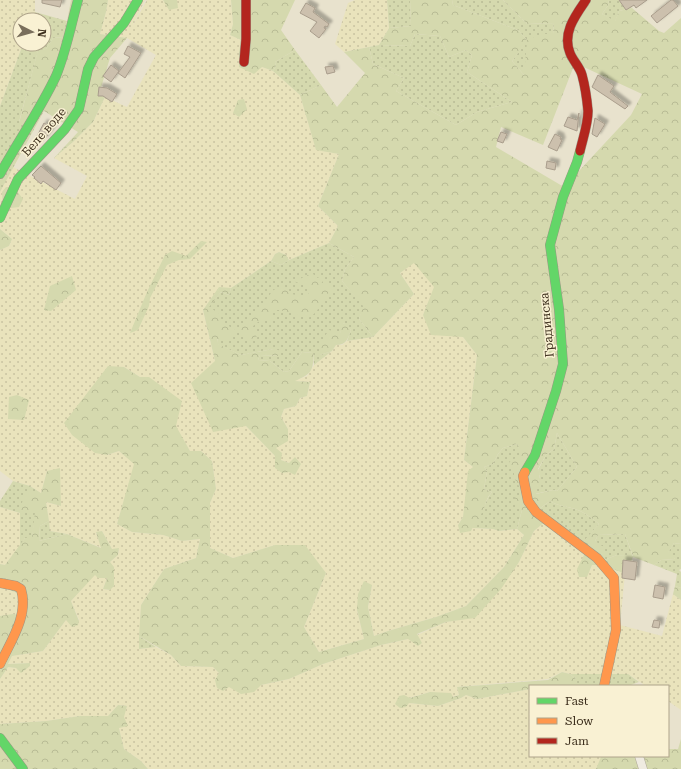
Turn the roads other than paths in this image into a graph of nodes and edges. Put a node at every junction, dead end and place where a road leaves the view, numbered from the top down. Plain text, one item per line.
1 (78, 0) edge
2 (138, 0) edge
3 (246, 0) edge
4 (586, 0) edge
5 (244, 62) dead end
6 (0, 174) edge
7 (0, 218) edge
8 (0, 583) edge
9 (0, 664) edge
10 (604, 685) edge
11 (0, 738) edge
12 (639, 757) edge
13 (23, 769) edge
14 (643, 769) edge

1 - 6 street
2 - 7 street, Беле воде
3 - 5 street
4 - 10 street, Градинска
8 - 9 street
11 - 13 street
12 - 14 street

